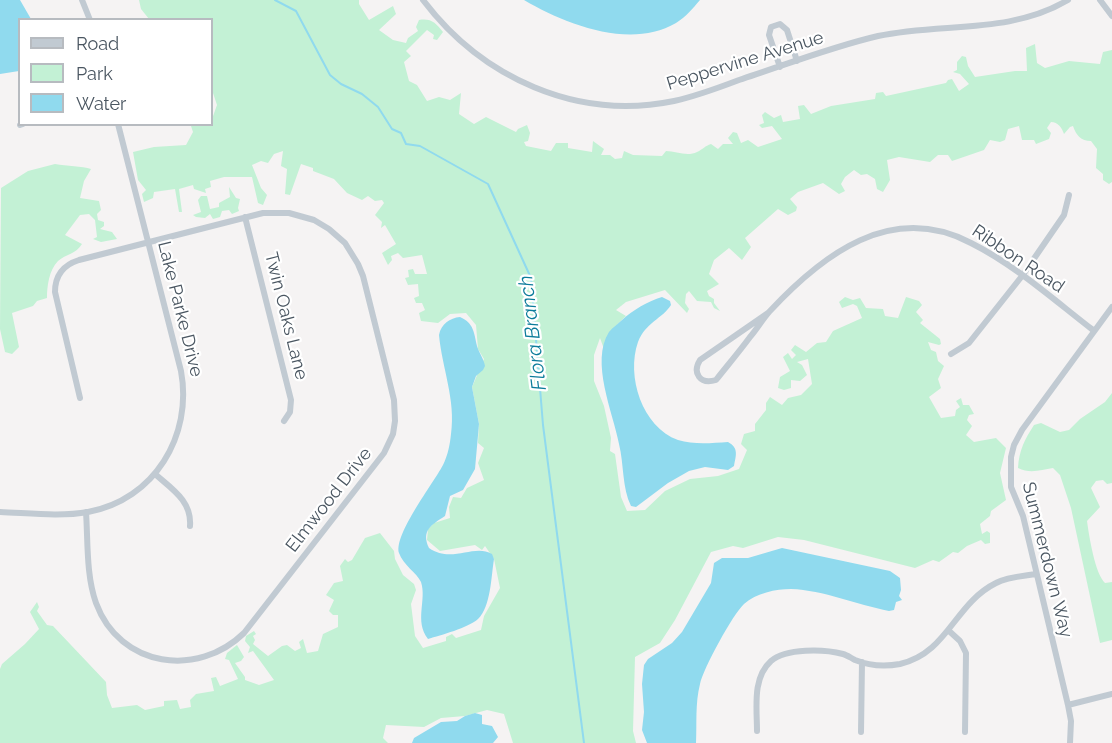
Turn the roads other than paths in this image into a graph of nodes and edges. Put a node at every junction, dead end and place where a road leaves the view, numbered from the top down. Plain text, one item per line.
1 (82, 0) edge
2 (423, 0) edge
3 (1068, 0) edge
4 (1100, 0) edge
5 (1112, 16) edge
6 (89, 18) edge
7 (797, 61) junction
8 (780, 67) junction
9 (119, 126) edge
10 (1069, 195) dead end
11 (245, 217) junction
12 (148, 242) junction
13 (1022, 276) junction
14 (1112, 307) edge
15 (768, 313) junction
16 (1093, 330) junction
17 (951, 354) dead end
18 (80, 398) dead end
19 (284, 421) dead end
20 (155, 474) junction
21 (0, 512) edge
22 (86, 512) junction
23 (190, 526) dead end
24 (1036, 574) junction
25 (948, 630) junction
26 (861, 662) junction
27 (1112, 694) edge
28 (1068, 705) junction
29 (757, 731) dead end
30 (861, 732) dead end
31 (965, 732) dead end
32 (1070, 743) edge

1 - 6 street
2 - 8 street, Peppervine Avenue
3 - 7 street, Peppervine Avenue
4 - 5 street
7 - 8 street, Peppervine Avenue
7 - 8 street
9 - 12 street, Lake Parke Drive
10 - 13 street
11 - 12 street, Elmwood Drive
11 - 19 street, Twin Oaks Lane
11 - 22 street, Elmwood Drive
12 - 18 street, Elmwood Drive
12 - 20 street, Lake Parke Drive
13 - 15 street, Ribbon Road
13 - 16 street, Ribbon Road
13 - 17 street
14 - 16 street, Summerdown Way
15 - 15 street, Ribbon Road
16 - 24 street, Summerdown Way
20 - 22 street, Lake Parke Drive
20 - 23 street
21 - 22 street, Lake Parke Drive
24 - 25 street
24 - 28 street, Summerdown Way
25 - 26 street
25 - 31 street
26 - 29 street
26 - 30 street
27 - 28 street
28 - 32 street, Summerdown Way

